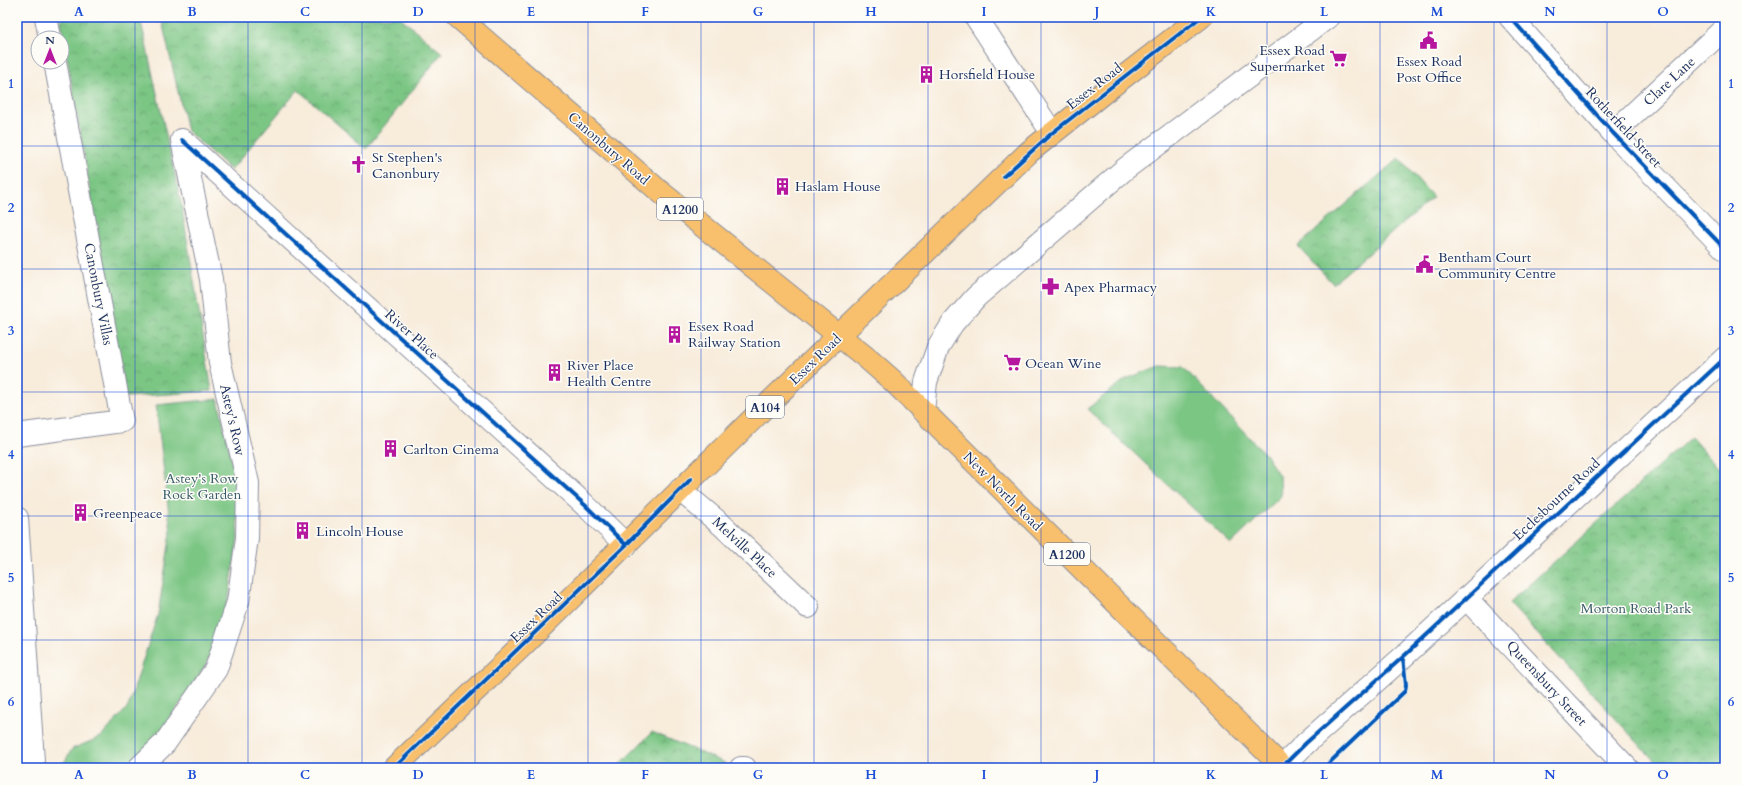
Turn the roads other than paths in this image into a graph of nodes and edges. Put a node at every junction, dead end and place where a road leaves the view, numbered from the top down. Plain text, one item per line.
1 (46, 17) edge
2 (458, 17) edge
3 (976, 17) edge
4 (1201, 17) edge
5 (1328, 17) edge
6 (1510, 17) edge
7 (1725, 28) edge
8 (48, 30) edge
9 (56, 70) edge
10 (1052, 133) junction
11 (1613, 133) junction
12 (182, 140) joint
13 (1725, 249) edge
14 (839, 336) junction
15 (1725, 358) edge
16 (923, 411) junction
17 (17, 435) edge
18 (680, 490) junction
19 (17, 518) edge
20 (626, 545) junction
21 (1466, 598) junction
22 (808, 607) dead end
23 (30, 768) edge
24 (139, 768) edge
25 (394, 768) edge
26 (1282, 768) edge
27 (1627, 768) edge

1 - 8 street
2 - 14 main road, Canonbury Road / A1200
3 - 10 street
4 - 10 main road, Essex Road / A104
5 - 16 street
6 - 11 street, Rotherfield Street
7 - 11 street, Clare Lane
9 - 17 street, Canonbury Villas
10 - 14 main road, Essex Road / A104
11 - 13 street, Rotherfield Street
12 - 20 street, River Place
12 - 24 street, Astey's Row
14 - 16 main road, New North Road / A1200
14 - 18 main road, Essex Road / A104
15 - 21 street, Ecclesbourne Road
16 - 26 main road, New North Road / A1200
18 - 20 main road, Essex Road / A104
18 - 22 street, Melville Place
19 - 23 street
20 - 25 main road, Essex Road / A104
21 - 26 street, Ecclesbourne Road
21 - 27 street, Queensbury Street

